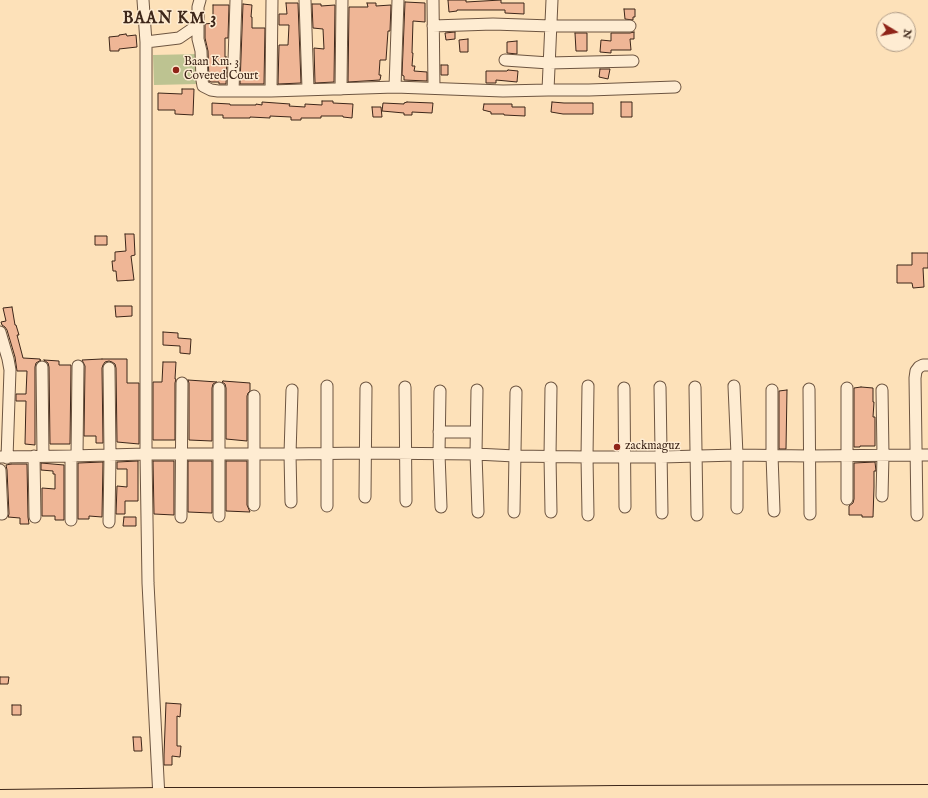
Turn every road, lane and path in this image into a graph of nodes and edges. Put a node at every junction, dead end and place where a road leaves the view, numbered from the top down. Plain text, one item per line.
1 (143, 0) edge
2 (200, 0) edge
3 (236, 0) edge
4 (272, 0) edge
5 (305, 0) edge
6 (342, 0) edge
7 (398, 0) edge
8 (433, 0) edge
9 (552, 0) edge
10 (198, 25) junction
11 (433, 26) junction
12 (551, 26) junction
13 (630, 26) dead end
14 (179, 38) junction
15 (146, 42) junction
16 (200, 46) junction
17 (505, 60) dead end
18 (632, 61) dead end
19 (549, 63) junction
20 (395, 87) junction
21 (434, 88) junction
22 (675, 88) dead end
23 (308, 89) junction
24 (341, 89) junction
25 (548, 90) junction
26 (233, 91) junction
27 (271, 91) junction
28 (0, 332) edge
29 (928, 365) edge
30 (78, 366) dead end
31 (42, 367) dead end
32 (109, 368) dead end
33 (182, 383) dead end
34 (327, 386) dead end
35 (588, 386) dead end
36 (734, 386) dead end
37 (405, 387) dead end
38 (660, 387) dead end
39 (695, 387) dead end
40 (219, 388) dead end
41 (366, 388) dead end
42 (551, 388) dead end
43 (624, 388) dead end
44 (847, 388) dead end
45 (810, 389) dead end
46 (292, 390) dead end
47 (477, 390) dead end
48 (772, 390) dead end
49 (882, 390) dead end
50 (440, 391) dead end
51 (516, 392) dead end
52 (254, 396) dead end
53 (439, 432) junction
54 (476, 432) junction
55 (365, 453) junction
56 (405, 453) junction
57 (146, 454) junction
58 (182, 454) junction
59 (254, 454) junction
60 (290, 454) junction
61 (327, 454) junction
62 (439, 454) junction
63 (476, 454) junction
64 (110, 455) junction
65 (219, 455) junction
66 (737, 455) junction
67 (772, 455) junction
68 (883, 455) junction
69 (916, 455) junction
70 (928, 455) edge
71 (38, 456) junction
72 (74, 456) junction
73 (515, 456) junction
74 (550, 456) junction
75 (624, 456) junction
76 (696, 456) junction
77 (809, 456) junction
78 (847, 456) junction
79 (4, 457) edge
80 (587, 457) junction
81 (661, 457) junction
82 (0, 470) edge
83 (882, 496) dead end
84 (365, 497) dead end
85 (847, 499) dead end
86 (406, 501) dead end
87 (291, 502) dead end
88 (254, 505) dead end
89 (327, 506) dead end
90 (441, 507) dead end
91 (625, 507) dead end
92 (737, 508) dead end
93 (774, 511) dead end
94 (478, 512) dead end
95 (514, 512) dead end
96 (551, 512) dead end
97 (2, 514) dead end
98 (662, 514) dead end
99 (810, 514) dead end
100 (588, 515) dead end
101 (697, 515) dead end
102 (917, 515) dead end
103 (219, 516) dead end
104 (35, 517) dead end
105 (181, 517) dead end
106 (71, 520) dead end
107 (109, 522) dead end
108 (928, 792) edge
109 (159, 796) edge
110 (419, 796) edge
111 (0, 797) edge

1 - 15 street
2 - 10 street
3 - 26 street
4 - 27 street
5 - 23 street
6 - 24 street
7 - 20 street
8 - 11 street
9 - 12 street
10 - 14 street
10 - 16 street
11 - 12 street
11 - 21 street
12 - 13 street
12 - 19 street
14 - 15 street
14 - 16 street
15 - 57 street
16 - 26 street
17 - 19 street
18 - 19 street
19 - 25 street
20 - 21 street
20 - 24 street
21 - 25 street
22 - 25 street
23 - 24 street
23 - 27 street
26 - 27 street
28 - 79 street
29 - 69 street
30 - 72 street
31 - 71 street
32 - 64 street
33 - 58 street
34 - 61 street
35 - 80 street
36 - 66 street
37 - 56 street
38 - 81 street
39 - 76 street
40 - 65 street
41 - 55 street
42 - 74 street
43 - 75 street
44 - 78 street
45 - 77 street
46 - 60 street
47 - 54 street
48 - 67 street
49 - 68 street
50 - 53 street
51 - 73 street
52 - 59 street
53 - 54 street
53 - 62 street
54 - 63 street
55 - 56 street
55 - 61 street
55 - 84 street
56 - 62 street
56 - 86 street
57 - 58 street
57 - 64 street
57 - 109 street
58 - 65 street
58 - 105 street
59 - 60 street
59 - 65 street
59 - 88 street
60 - 61 street
60 - 87 street
61 - 89 street
62 - 63 street
62 - 90 street
63 - 73 street
63 - 94 street
64 - 72 street
64 - 107 street
65 - 103 street
66 - 67 street
66 - 76 street
66 - 92 street
67 - 77 street
67 - 93 street
68 - 69 street
68 - 78 street
68 - 83 street
69 - 70 street
69 - 102 street
71 - 72 street
71 - 79 street
71 - 104 street
72 - 106 street
73 - 74 street
73 - 95 street
74 - 80 street
74 - 96 street
75 - 80 street
75 - 81 street
75 - 91 street
76 - 81 street
76 - 101 street
77 - 78 street
77 - 99 street
78 - 85 street
80 - 100 street
81 - 98 street
82 - 97 street
108 - 110 main road
109 - 110 main road
109 - 111 main road

